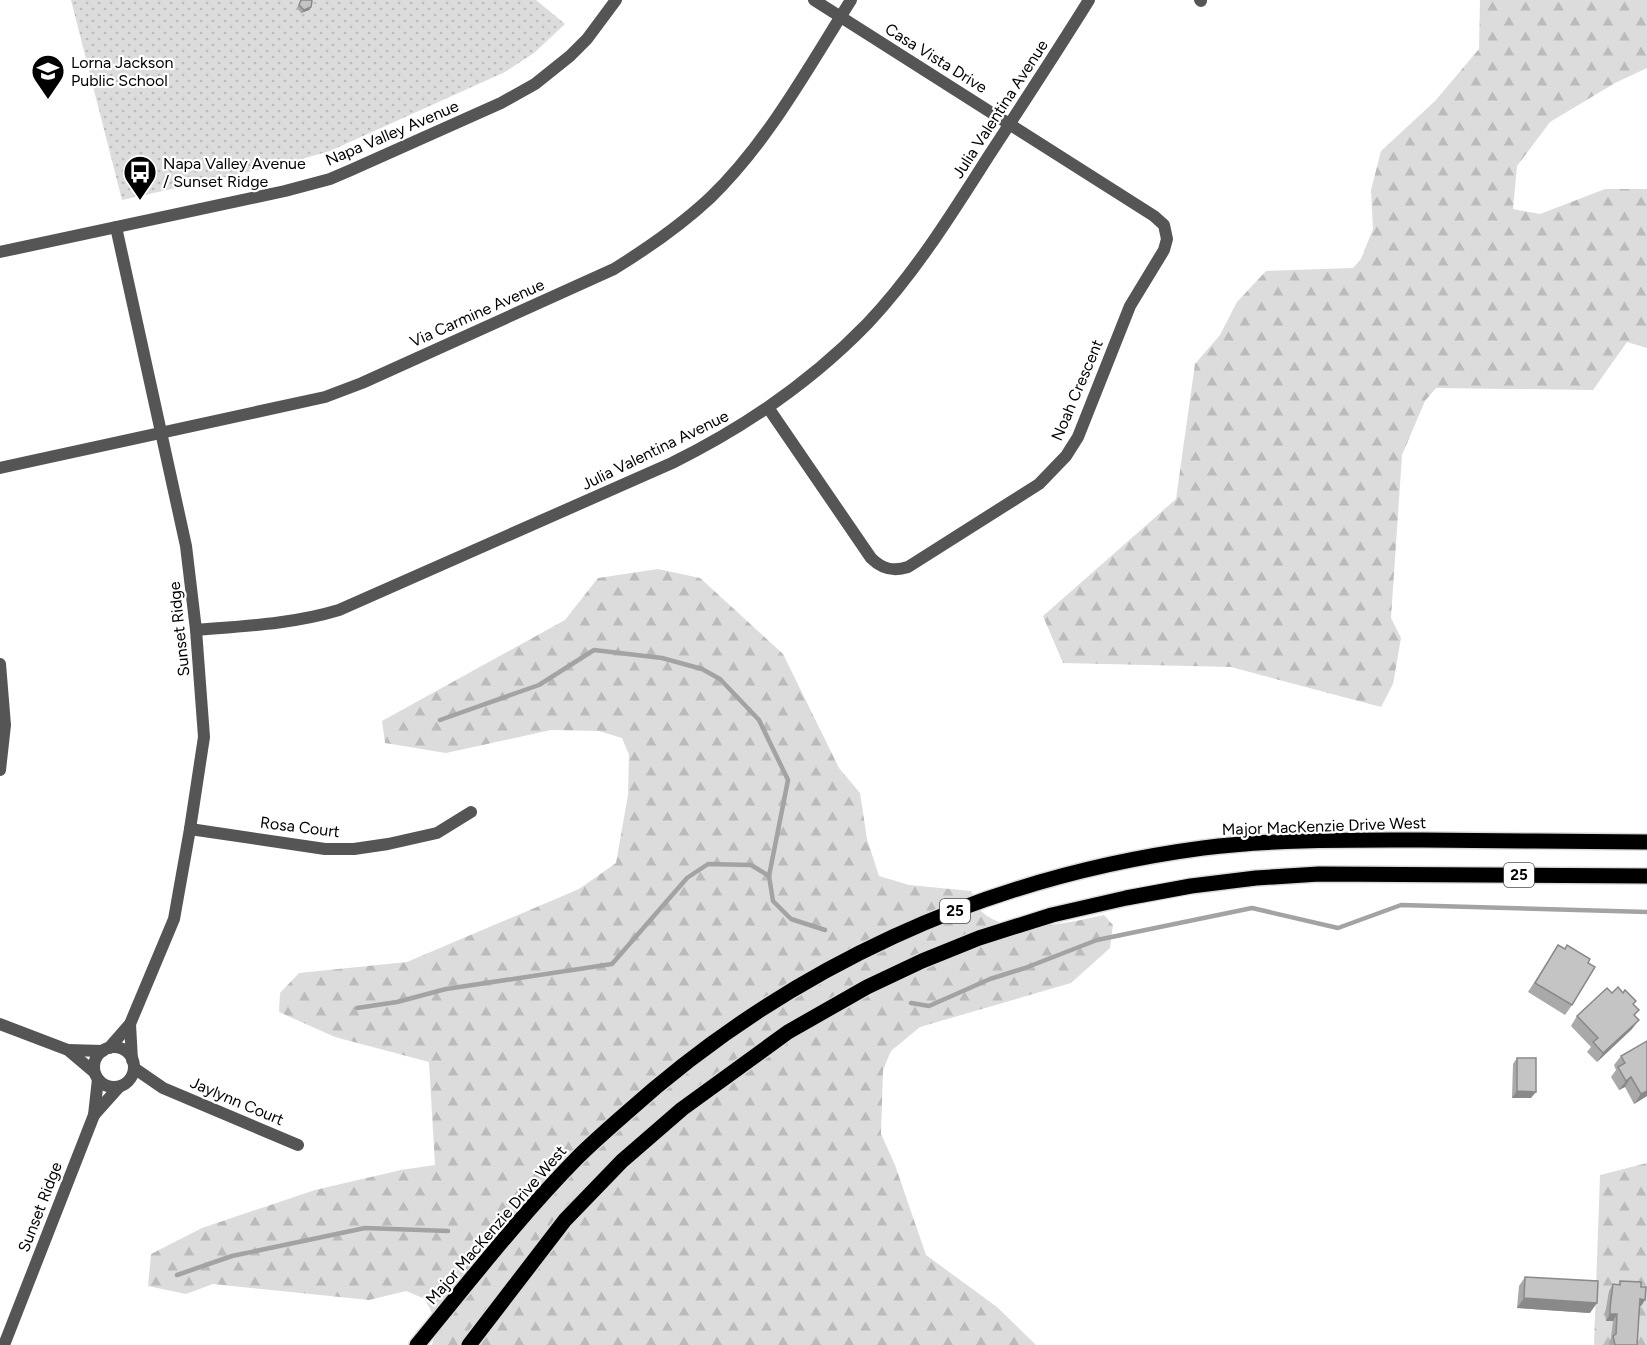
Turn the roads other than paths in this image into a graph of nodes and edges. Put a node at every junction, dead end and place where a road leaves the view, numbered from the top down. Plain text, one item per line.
1 (616, 0) edge
2 (814, 0) edge
3 (851, 0) edge
4 (1089, 0) edge
5 (840, 17) junction
6 (1010, 124) junction
7 (116, 227) junction
8 (0, 252) edge
9 (769, 409) junction
10 (161, 432) junction
11 (0, 468) edge
12 (196, 630) junction
13 (0, 664) edge
14 (0, 770) edge
15 (471, 812) dead end
16 (190, 829) junction
17 (1647, 842) edge
18 (1647, 876) edge
19 (0, 1024) edge
20 (130, 1024) junction
21 (106, 1049) junction
22 (68, 1050) junction
23 (133, 1064) junction
24 (96, 1075) junction
25 (123, 1085) junction
26 (163, 1088) junction
27 (94, 1115) junction
28 (298, 1145) dead end
29 (4, 1345) edge
30 (417, 1345) edge
31 (469, 1345) edge

1 - 7 street, Napa Valley Avenue
2 - 5 street, Casa Vista Drive
3 - 5 street, Via Carmine Avenue
4 - 6 street, Julia Valentina Avenue
5 - 6 street, Casa Vista Drive
5 - 10 street, Via Carmine Avenue
6 - 9 street, Julia Valentina Avenue
6 - 9 street, Noah Crescent
7 - 8 street, Napa Valley Avenue
7 - 10 street, Sunset Ridge
9 - 12 street, Julia Valentina Avenue
10 - 11 street, Via Carmine Avenue
10 - 12 street, Sunset Ridge
12 - 16 street, Sunset Ridge
13 - 14 street
15 - 16 street, Rosa Court
16 - 20 street, Sunset Ridge
17 - 30 main road, Major MacKenzie Drive West / 25
18 - 31 main road, 25
19 - 22 street
20 - 21 street, Sunset Ridge
20 - 23 street, Sunset Ridge
21 - 22 street
21 - 23 street
21 - 24 street
22 - 24 street
23 - 25 street
23 - 26 street, Jaylynn Court
24 - 25 street
24 - 27 street, Sunset Ridge
25 - 26 street, Jaylynn Court
25 - 27 street, Sunset Ridge
26 - 28 street, Jaylynn Court
27 - 29 street, Sunset Ridge

